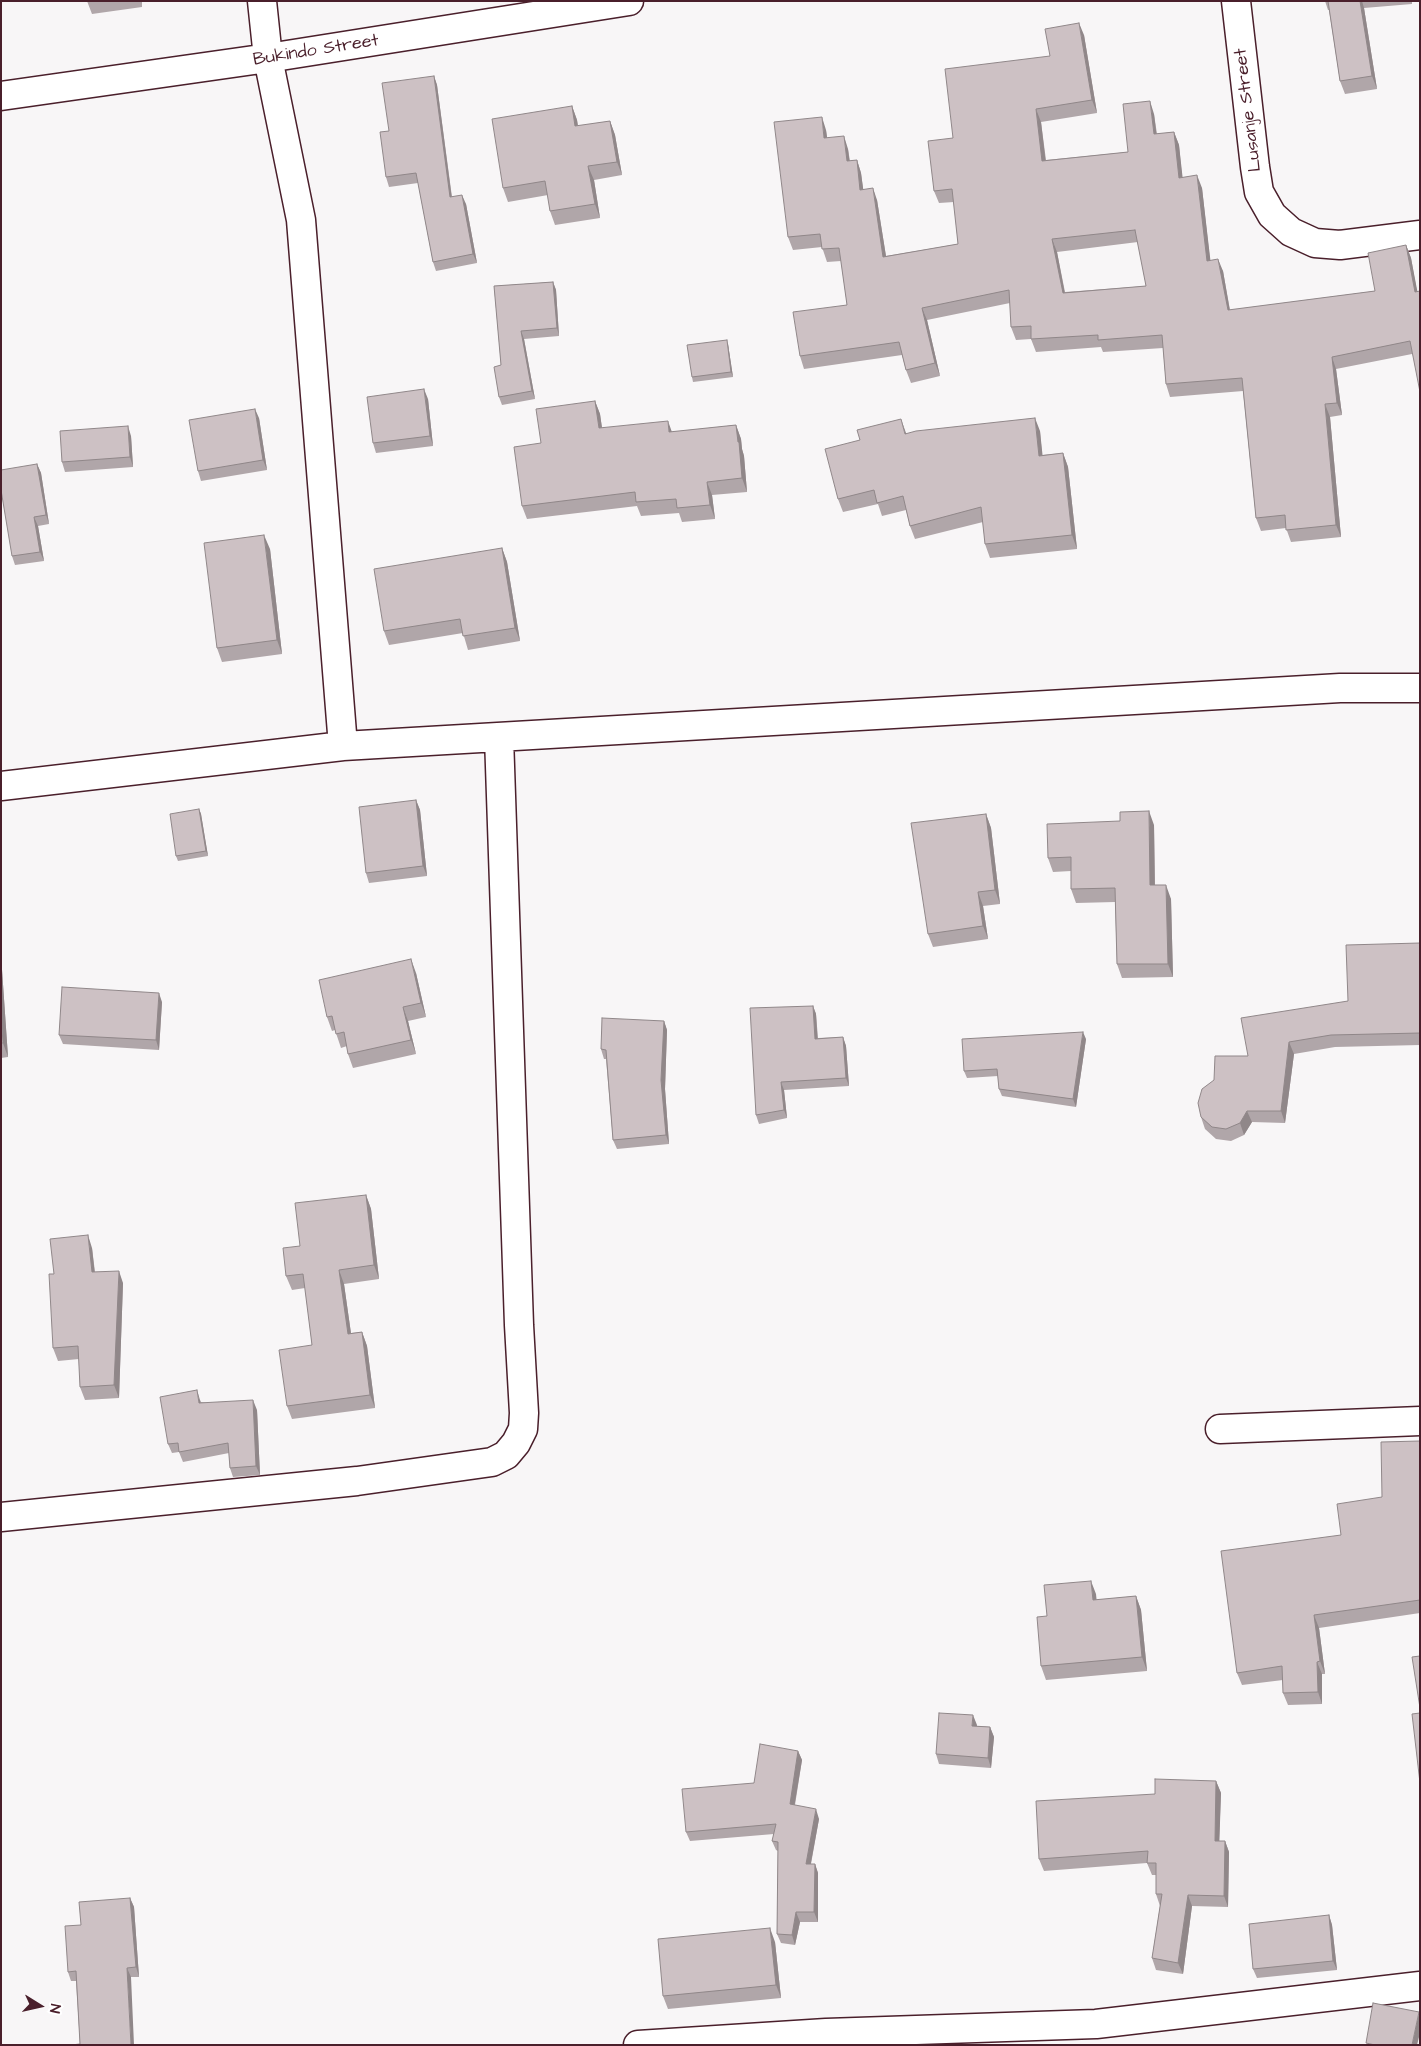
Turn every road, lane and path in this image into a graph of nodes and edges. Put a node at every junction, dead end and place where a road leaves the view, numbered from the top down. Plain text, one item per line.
1 (262, 1) edge
2 (629, 1) edge
3 (1236, 1) edge
4 (268, 58) junction
5 (1, 96) edge
6 (1420, 235) edge
7 (1420, 688) edge
8 (499, 737) junction
9 (343, 746) junction
10 (1, 786) edge
11 (1420, 1422) edge
12 (1220, 1428) dead end
13 (1, 1517) edge
14 (1420, 1986) edge
15 (1097, 2034) edge
16 (638, 2045) edge

1 - 4 street
2 - 4 street, Bukindo Street
3 - 6 street, Lusanje Street
4 - 5 street, Bukindo Street
4 - 9 street
7 - 8 street
8 - 9 street
8 - 13 street
9 - 10 street
11 - 12 street
14 - 15 street
15 - 16 street

